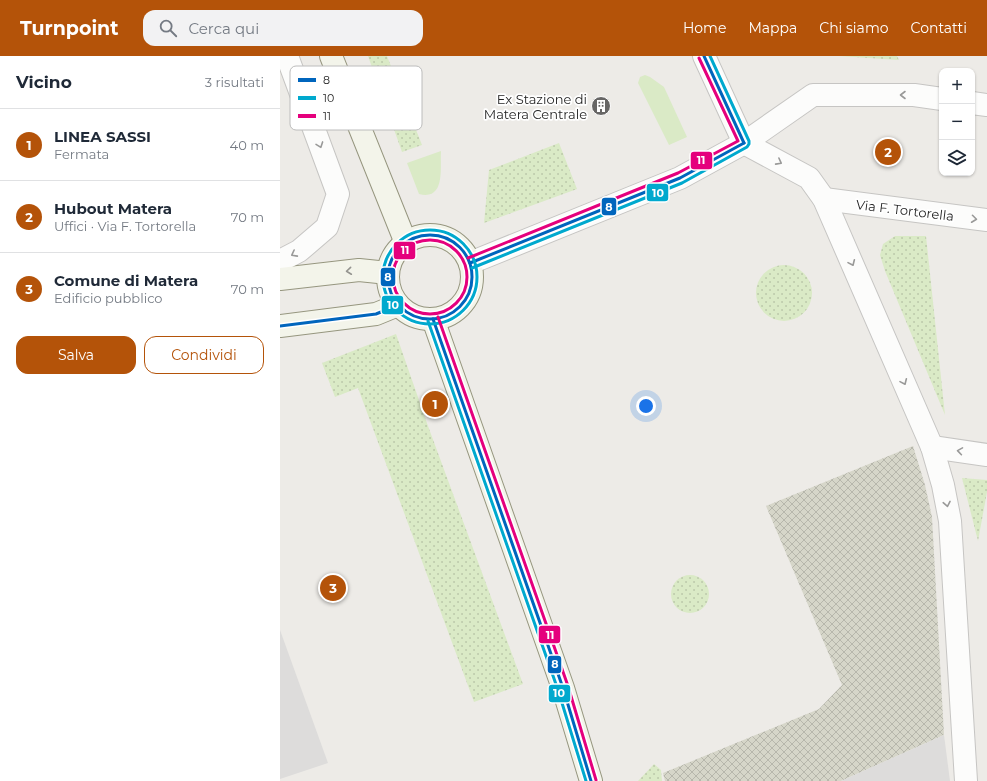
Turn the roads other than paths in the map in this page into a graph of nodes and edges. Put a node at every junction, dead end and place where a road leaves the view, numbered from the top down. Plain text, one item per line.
1 (287, 56) edge
2 (331, 56) edge
3 (704, 56) edge
4 (291, 66) edge
5 (335, 66) edge
6 (939, 99) edge
7 (975, 103) edge
8 (987, 104) edge
9 (314, 130) edge
10 (361, 130) edge
11 (744, 144) junction
12 (824, 199) junction
13 (987, 220) edge
14 (406, 243) junction
15 (280, 261) edge
16 (470, 264) junction
17 (388, 273) junction
18 (280, 279) edge
19 (398, 305) junction
20 (433, 319) junction
21 (280, 326) edge
22 (932, 447) junction
23 (987, 455) edge
24 (591, 781) edge
25 (966, 781) edge

1 -> 4 street
2 - 5 main road
3 - 11 street
6 -> 11 street
7 - 8 street
9 -> 15 street
10 - 14 main road
11 -> 12 street
11 - 16 street
12 -> 13 street, Via F. Tortorella
12 -> 22 street
14 - 16 main road
14 - 17 main road
16 - 20 main road
17 -> 18 main road
17 - 19 main road
19 - 20 main road
19 - 21 main road
20 - 24 main road
23 -> 22 street
22 -> 25 street

